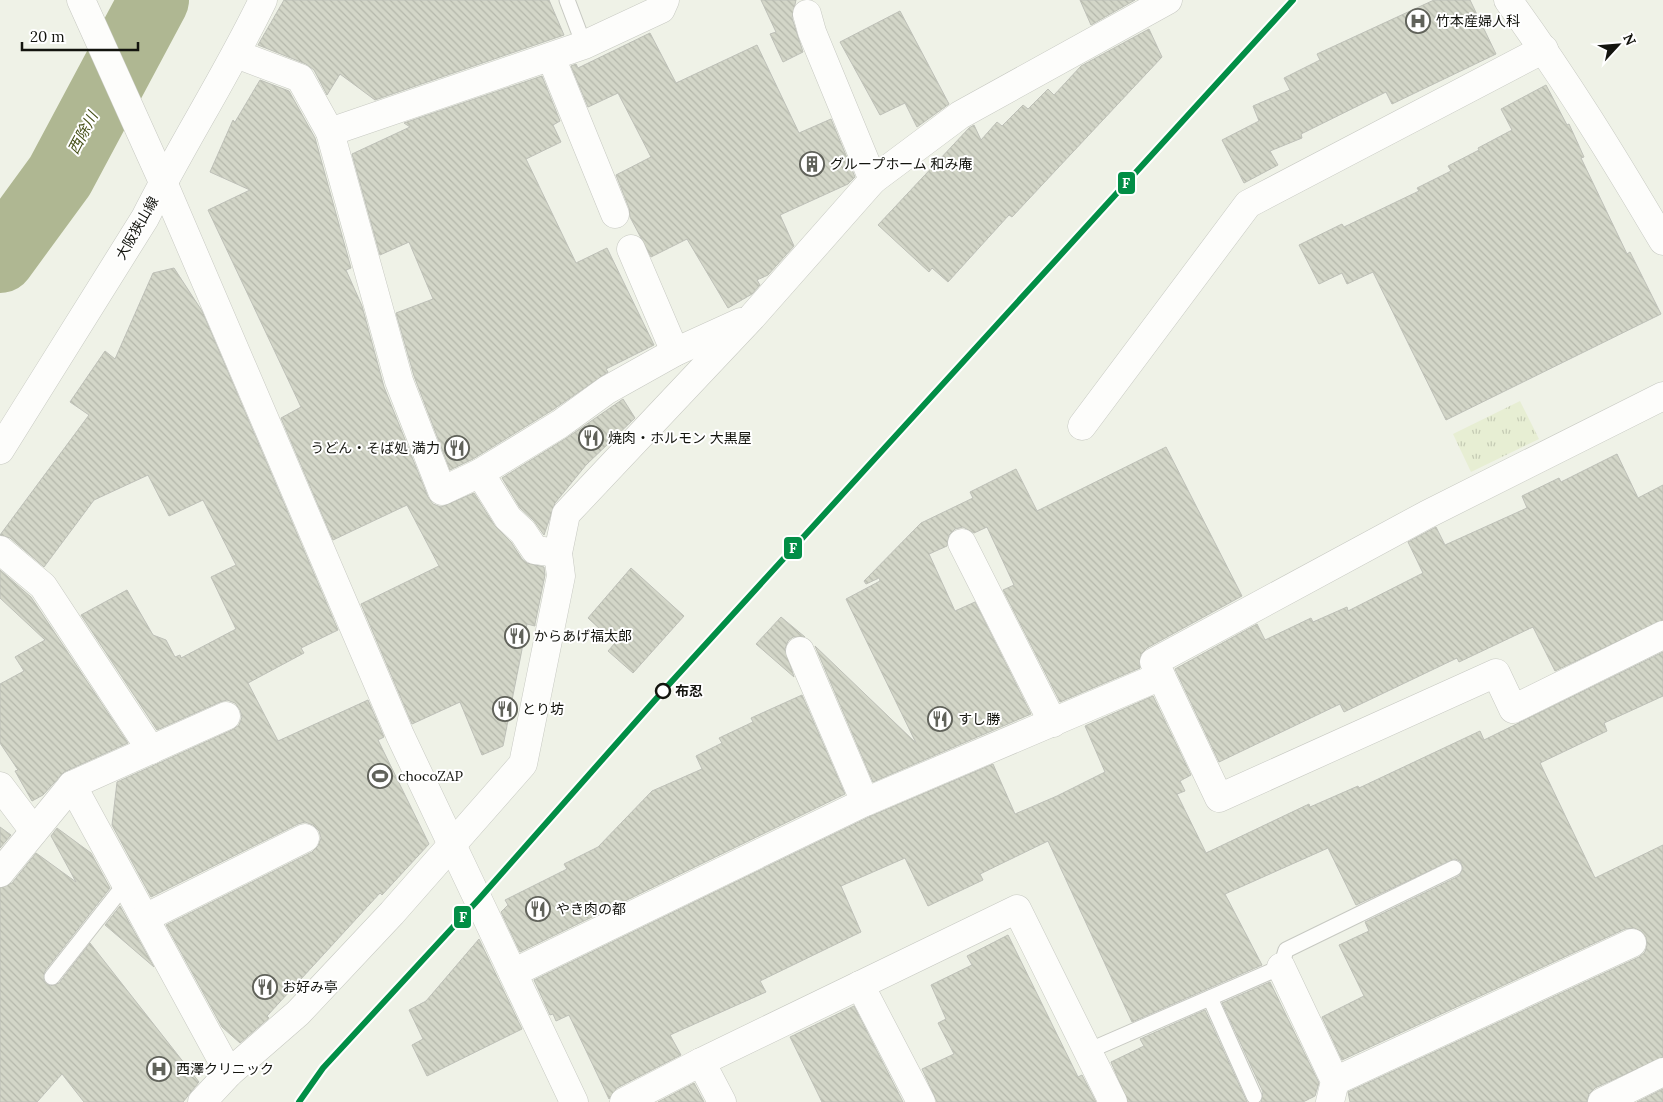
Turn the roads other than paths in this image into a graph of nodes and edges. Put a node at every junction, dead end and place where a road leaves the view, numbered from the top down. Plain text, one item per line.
1 (81, 0) edge
2 (262, 0) edge
3 (567, 0) edge
4 (665, 0) edge
5 (1168, 0) edge
6 (1508, 0) edge
7 (807, 14) dead end
8 (584, 45) junction
9 (1544, 49) junction
10 (236, 54) junction
11 (551, 57) junction
12 (330, 132) junction
13 (159, 170) junction
14 (873, 180) junction
15 (615, 214) dead end
16 (1663, 241) edge
17 (632, 249) dead end
18 (752, 318) junction
19 (674, 352) junction
20 (1663, 396) edge
21 (1082, 426) dead end
22 (0, 450) edge
23 (480, 473) junction
24 (962, 543) dead end
25 (0, 550) edge
26 (558, 552) junction
27 (1663, 635) edge
28 (800, 651) dead end
29 (1161, 676) junction
30 (226, 716) dead end
31 (1053, 723) junction
32 (151, 750) junction
33 (72, 785) junction
34 (0, 786) edge
35 (865, 802) junction
36 (34, 831) junction
37 (305, 838) dead end
38 (454, 845) junction
39 (1454, 868) dead end
40 (0, 873) edge
41 (126, 883) junction
42 (145, 918) junction
43 (1632, 943) dead end
44 (1281, 967) junction
45 (514, 973) junction
46 (52, 977) dead end
47 (860, 985) junction
48 (1210, 998) junction
49 (1088, 1051) junction
50 (701, 1062) junction
51 (1663, 1072) edge
52 (229, 1073) junction
53 (1332, 1092) edge
54 (1254, 1096) dead end
55 (202, 1102) edge
56 (574, 1102) edge
57 (624, 1102) edge
58 (722, 1102) edge
59 (921, 1102) edge
60 (1113, 1102) edge
61 (1602, 1102) edge

1 - 13 street
2 - 10 street, 大阪狭山線
3 - 8 lane
4 - 8 street
5 - 14 street
6 - 9 street
7 - 14 street
8 - 11 street
9 - 16 street
9 - 21 street
10 - 12 street
10 - 13 street, 大阪狭山線
11 - 12 street
11 - 15 street
12 - 23 street
13 - 22 street, 大阪狭山線
13 - 38 street
14 - 18 street
17 - 19 street
18 - 19 street
18 - 26 street
19 - 23 street
20 - 29 street
23 - 26 street
24 - 31 street
25 - 32 street
26 - 38 street
27 - 29 street
28 - 35 street
29 - 31 street
30 - 32 street
31 - 35 street
32 - 33 street
33 - 36 street
33 - 41 street
34 - 36 street
35 - 45 street
36 - 40 street
37 - 42 street
38 - 45 street
38 - 52 street
39 - 44 lane
41 - 42 street
41 - 46 lane
42 - 52 street
43 - 53 street
44 - 48 lane
44 - 53 street
45 - 56 street
47 - 49 street
47 - 50 street
47 - 59 street
48 - 49 lane
48 - 54 lane
49 - 60 street
50 - 57 street
50 - 58 street
51 - 61 street
52 - 55 street

